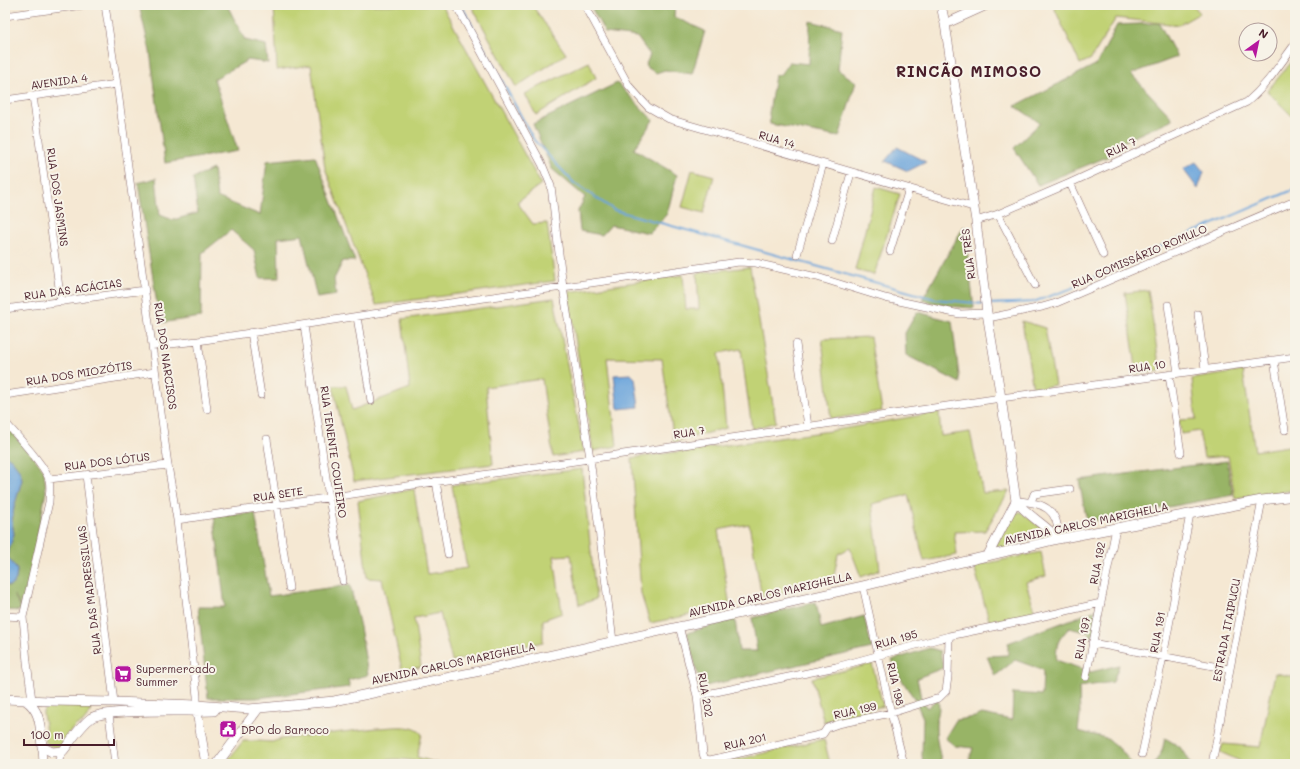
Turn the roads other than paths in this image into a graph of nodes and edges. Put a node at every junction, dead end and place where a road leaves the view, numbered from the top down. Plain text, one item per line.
1 (83, 5) edge
2 (105, 5) edge
3 (456, 5) edge
4 (585, 5) edge
5 (941, 5) edge
6 (988, 5) edge
7 (5, 16) edge
8 (945, 24) junction
9 (1295, 44) edge
10 (117, 84) junction
11 (33, 96) junction
12 (5, 100) edge
13 (823, 164) junction
14 (851, 172) junction
15 (1070, 183) junction
16 (909, 189) junction
17 (1295, 201) edge
18 (973, 208) junction
19 (998, 214) junction
20 (976, 221) junction
21 (832, 241) dead end
22 (890, 251) dead end
23 (797, 254) dead end
24 (1103, 255) dead end
25 (1035, 285) dead end
26 (563, 287) junction
27 (144, 290) junction
28 (61, 302) junction
29 (1168, 305) dead end
30 (5, 310) edge
31 (1198, 314) dead end
32 (987, 315) junction
33 (357, 317) junction
34 (304, 325) junction
35 (251, 332) junction
36 (198, 341) junction
37 (796, 344) dead end
38 (152, 346) junction
39 (1295, 357) edge
40 (1274, 360) junction
41 (1205, 369) junction
42 (156, 372) junction
43 (1178, 373) junction
44 (1169, 375) junction
45 (5, 395) edge
46 (261, 395) dead end
47 (1001, 398) junction
48 (371, 401) dead end
49 (207, 409) dead end
50 (5, 422) edge
51 (808, 426) junction
52 (1285, 430) dead end
53 (267, 440) dead end
54 (1181, 453) dead end
55 (590, 458) junction
56 (168, 465) junction
57 (86, 475) junction
58 (49, 479) junction
59 (436, 481) junction
60 (381, 489) joint
61 (1070, 489) dead end
62 (1295, 496) edge
63 (329, 498) junction
64 (1262, 500) junction
65 (1016, 501) junction
66 (1031, 502) junction
67 (276, 506) junction
68 (1190, 514) junction
69 (177, 520) junction
70 (1116, 528) junction
71 (1058, 539) junction
72 (448, 554) dead end
73 (988, 555) junction
74 (343, 581) dead end
75 (863, 586) junction
76 (289, 588) dead end
77 (1101, 603) junction
78 (5, 616) edge
79 (23, 617) junction
80 (680, 626) junction
81 (948, 636) junction
82 (613, 641) junction
83 (1092, 643) junction
84 (878, 656) junction
85 (1163, 657) junction
86 (1229, 669) junction
87 (1086, 677) dead end
88 (697, 696) junction
89 (5, 699) edge
90 (28, 700) junction
91 (49, 701) junction
92 (92, 702) junction
93 (114, 702) junction
94 (197, 708) junction
95 (253, 709) junction
96 (891, 713) junction
97 (38, 714) junction
98 (108, 714) junction
99 (94, 716) junction
100 (781, 744) joint
101 (42, 747) junction
102 (63, 751) junction
103 (1142, 754) dead end
104 (715, 759) joint
105 (44, 764) edge
106 (57, 764) edge
107 (115, 764) edge
108 (206, 764) edge
109 (217, 764) edge
110 (904, 764) edge
111 (1212, 764) edge

1 - 7 street
2 - 10 street, RUA DOS NARCISOS
3 - 26 street
4 - 13 street, RUA 14
5 - 8 main road, RUA TRÊS
6 - 8 main road
8 - 18 main road, RUA TRÊS
9 - 15 street, RUA 7
10 - 11 street, AVENIDA 4
10 - 27 street, RUA DOS NARCISOS
11 - 12 street, AVENIDA 4
11 - 28 street, RUA DOS JASMINS
13 - 14 street, RUA 14
13 - 23 street
14 - 16 street, RUA 14
14 - 21 street
15 - 19 street, RUA 7
15 - 24 street
16 - 18 street, RUA 14
16 - 22 street
17 - 32 street, RUA COMISSÁRIO ROMULO
18 - 20 main road, RUA TRÊS
19 - 20 street, RUA 7
19 - 25 street
20 - 32 main road, RUA TRÊS
26 - 32 street, RUA COMISSÁRIO ROMULO
26 - 33 street, RUA COMISSÁRIO ROMULO
26 - 55 street
27 - 28 street, RUA DAS ACÁCIAS
27 - 38 street, RUA DOS NARCISOS
28 - 30 street, RUA DAS ACÁCIAS
29 - 43 street
31 - 41 street
32 - 47 main road, RUA TRÊS
33 - 34 street
33 - 48 street
34 - 35 street
34 - 63 street, RUA TENENTE COUTEIRO
35 - 36 street
35 - 46 street
36 - 38 street
36 - 49 street
37 - 51 street
38 - 42 street, RUA DOS NARCISOS
39 - 40 street, RUA 10
40 - 41 street, RUA 10
40 - 52 street
41 - 43 street, RUA 10
42 - 45 street, RUA DOS MIOZÓTIS
42 - 56 street, RUA DOS NARCISOS
43 - 44 street, RUA 10
44 - 47 street, RUA 10
44 - 54 street
47 - 51 street, RUA 7
47 - 65 main road, RUA TRÊS
50 - 58 street
51 - 55 street, RUA 7
53 - 67 street
55 - 59 street, RUA 7
55 - 82 street
56 - 57 street, RUA DOS LÓTUS
56 - 69 street, RUA DOS NARCISOS
57 - 58 street, RUA DOS LÓTUS
57 - 93 street, RUA DAS MADRESSILVAS
58 - 79 street
59 - 60 street, RUA 7
59 - 72 street
60 - 63 street, RUA SETE
61 - 66 street
62 - 64 main road, AVENIDA CARLOS MARIGHELLA
63 - 67 street, RUA SETE
63 - 74 street, RUA TENENTE COUTEIRO
64 - 68 main road, AVENIDA CARLOS MARIGHELLA
64 - 86 street, ESTRADA ITAIPUCU
65 - 66 street
65 - 71 main road
65 - 73 main road
66 - 71 street
67 - 69 street, RUA SETE
67 - 76 street
68 - 70 main road, AVENIDA CARLOS MARIGHELLA
68 - 85 street, RUA 191
69 - 94 street, RUA DOS NARCISOS
70 - 71 main road, AVENIDA CARLOS MARIGHELLA
70 - 77 street, RUA 192
71 - 73 main road, AVENIDA CARLOS MARIGHELLA
73 - 75 main road, AVENIDA CARLOS MARIGHELLA
75 - 80 main road, AVENIDA CARLOS MARIGHELLA
75 - 84 street, RUA 198
77 - 81 street, RUA 195
77 - 83 street, RUA 197
78 - 79 street
79 - 90 street
80 - 82 main road, AVENIDA CARLOS MARIGHELLA
80 - 88 street, RUA 202
81 - 84 street, RUA 195
81 - 96 street
82 - 95 main road, AVENIDA CARLOS MARIGHELLA
83 - 85 street
83 - 87 street, RUA 197
84 - 88 street, RUA 195
84 - 96 street, RUA 198
85 - 86 street
85 - 103 street, RUA 191
86 - 111 street, ESTRADA ITAIPUCU
88 - 104 street, RUA 202
89 - 90 main road, AVENIDA CARLOS MARIGHELLA
90 - 91 main road, AVENIDA CARLOS MARIGHELLA
90 - 97 main road
91 - 92 main road, AVENIDA CARLOS MARIGHELLA
91 - 97 main road
92 - 93 main road, AVENIDA CARLOS MARIGHELLA
92 - 99 main road
93 - 94 main road, AVENIDA CARLOS MARIGHELLA
94 - 95 main road, AVENIDA CARLOS MARIGHELLA
94 - 98 main road, AVENIDA CARLOS MARIGHELLA
94 - 108 main road
95 - 109 main road
96 - 100 street, RUA 199
96 - 110 street, RUA 198
97 - 101 main road
98 - 99 main road, AVENIDA CARLOS MARIGHELLA
98 - 107 street
99 - 102 main road
100 - 104 street, RUA 201
101 - 102 main road
101 - 105 street
102 - 106 street

